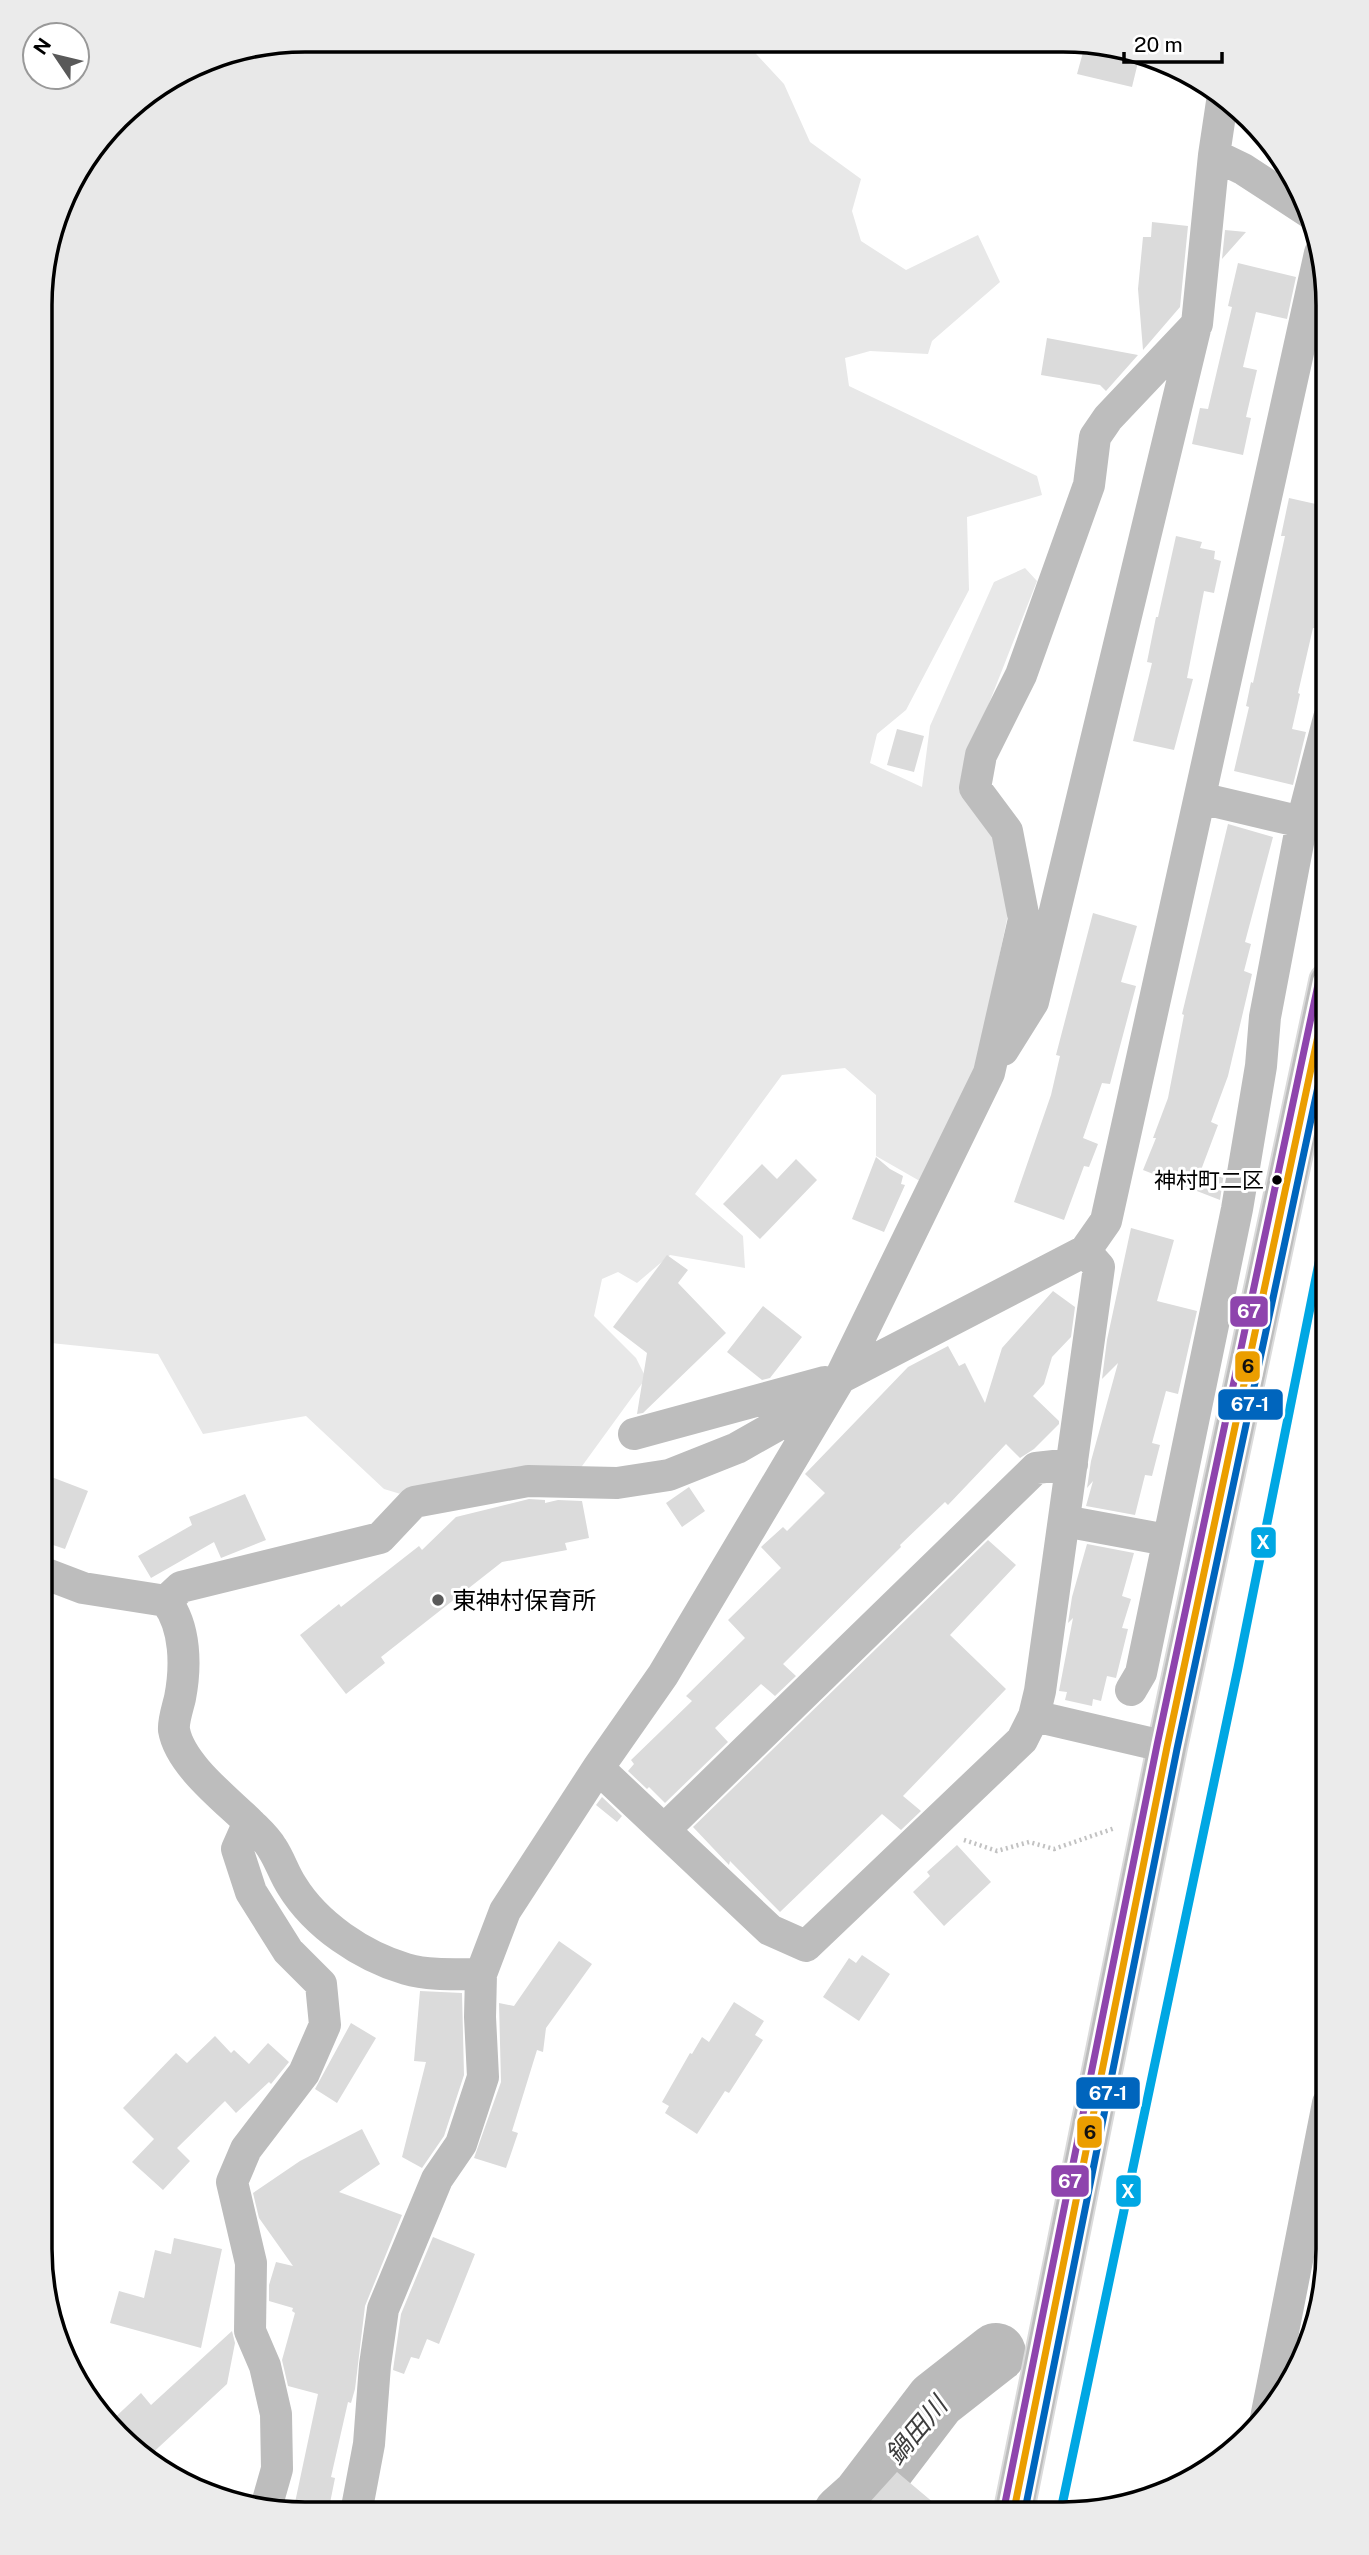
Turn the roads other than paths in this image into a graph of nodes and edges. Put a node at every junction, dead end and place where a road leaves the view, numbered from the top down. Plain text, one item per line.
1 (1221, 108) edge
2 (1214, 155) junction
3 (1294, 202) edge
4 (1315, 277) edge
5 (1197, 324) junction
6 (1316, 768) edge
7 (1200, 798) junction
8 (1302, 822) junction
9 (1316, 1043) edge
10 (989, 1073) junction
11 (1085, 1251) junction
12 (840, 1378) junction
13 (634, 1434) dead end
14 (1072, 1464) junction
15 (1064, 1521) junction
16 (1167, 1540) junction
17 (52, 1576) edge
18 (166, 1601) junction
19 (1131, 1690) dead end
20 (1034, 1716) junction
21 (1167, 1747) junction
22 (598, 1768) junction
23 (249, 1822) junction
24 (664, 1830) junction
25 (481, 1974) junction
26 (1316, 2164) edge
27 (1271, 2395) edge
28 (268, 2500) edge
29 (358, 2502) edge
30 (1016, 2502) edge

1 - 2 street
2 - 3 street
2 - 5 street
4 - 7 street
5 - 10 street
5 - 10 street
6 - 8 street
7 - 8 street
7 - 11 street
8 - 16 street
9 - 21 main road
10 - 12 street
11 - 12 street
11 - 14 street
12 - 13 street
12 - 18 street
12 - 22 street
14 - 15 street
14 - 24 street
15 - 16 street
15 - 20 street
16 - 19 street
17 - 18 street
18 - 23 street
20 - 21 street
20 - 24 street
21 - 30 main road
22 - 24 street
22 - 25 street
23 - 25 street
23 - 28 street
25 - 29 street
26 - 27 street

